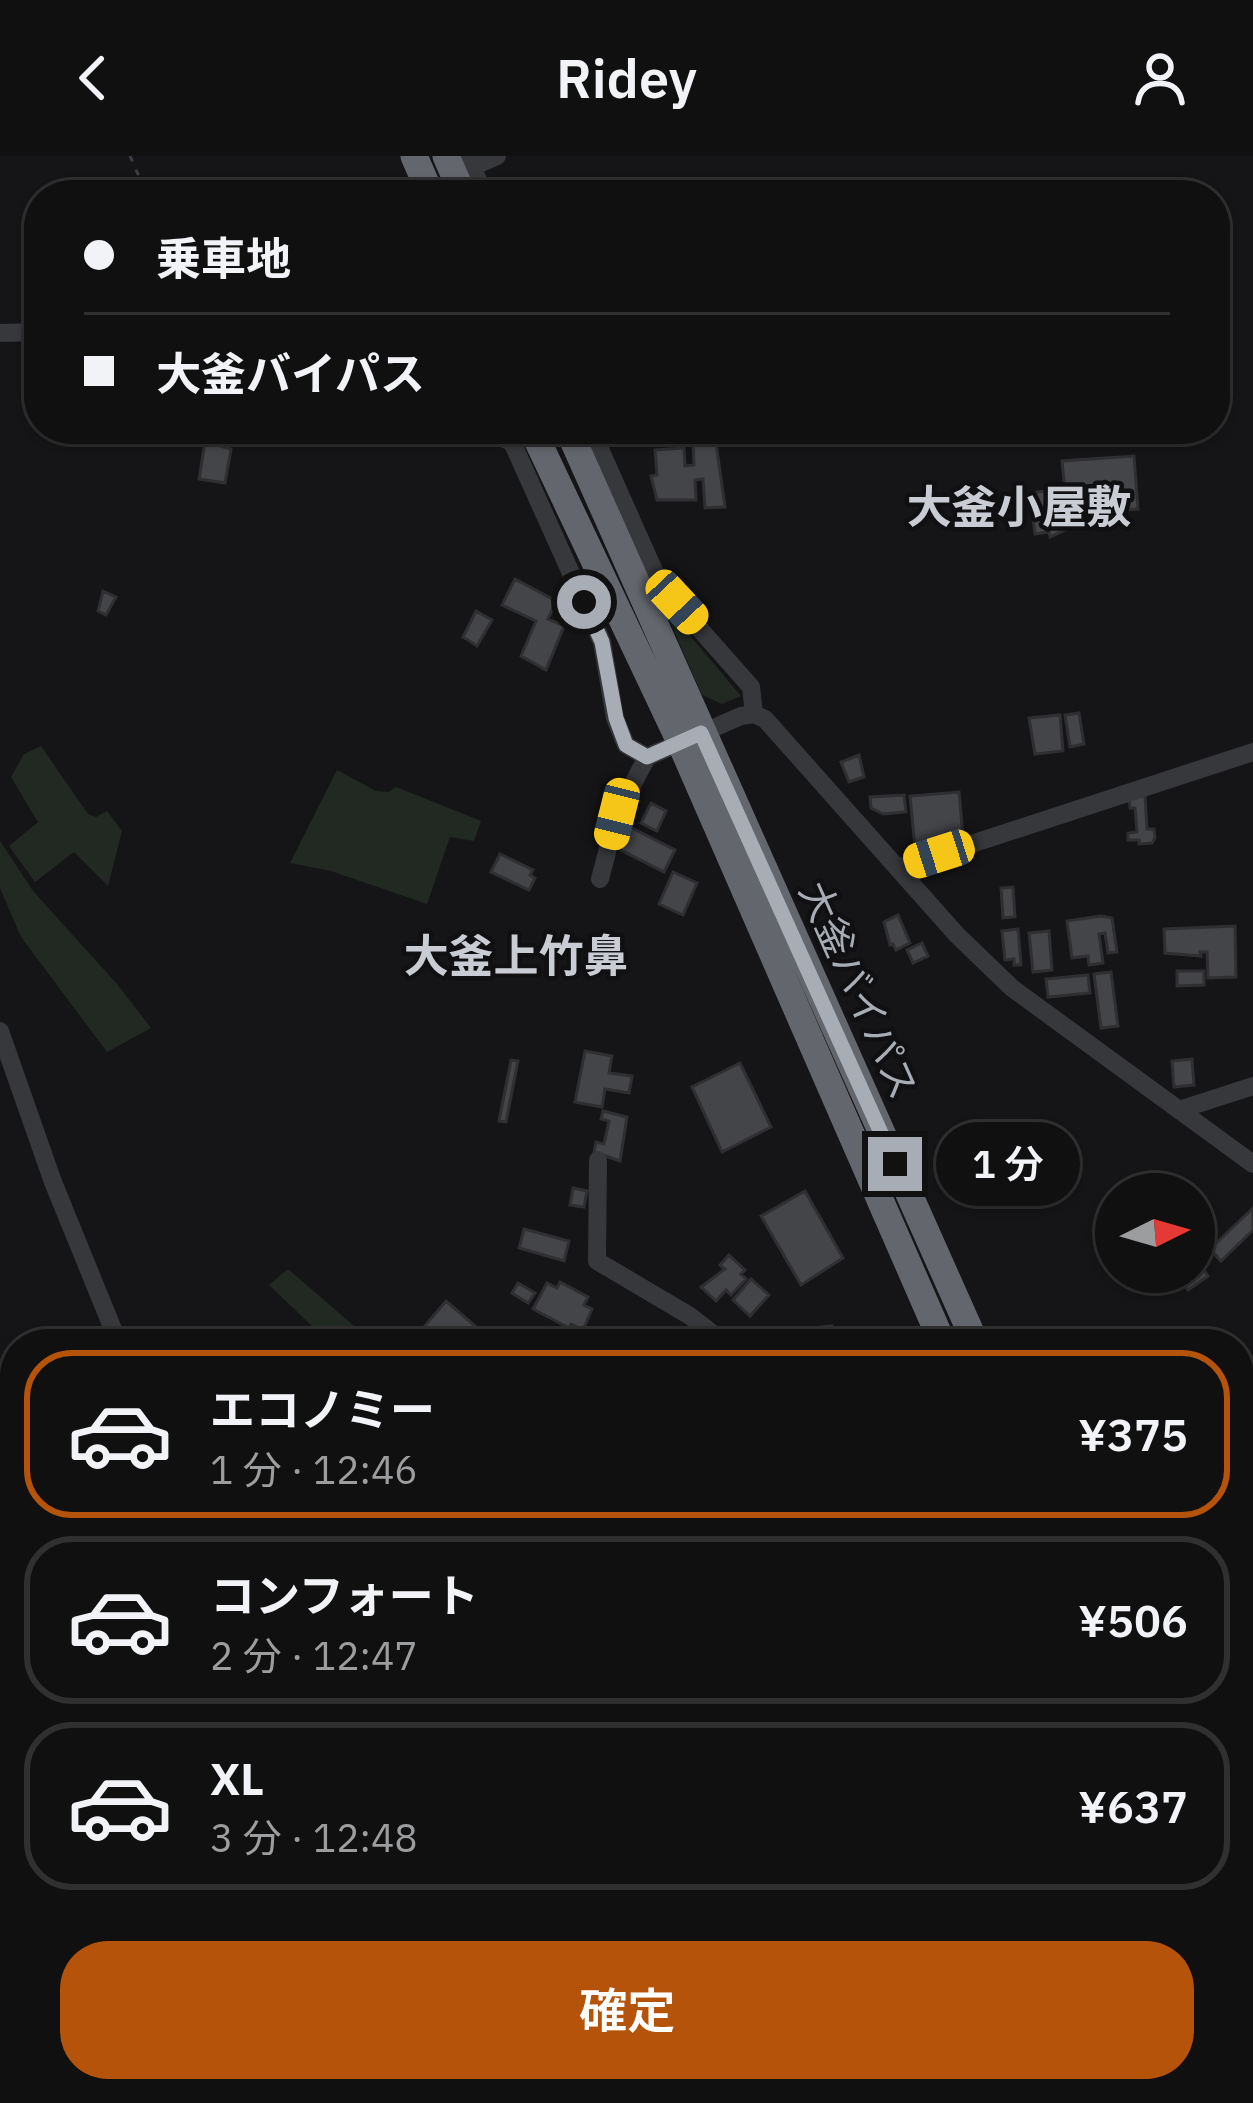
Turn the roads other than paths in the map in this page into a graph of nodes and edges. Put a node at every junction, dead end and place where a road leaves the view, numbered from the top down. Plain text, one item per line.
1 (496, 156) edge
2 (462, 160) edge
3 (513, 444) edge
4 (540, 444) edge
5 (574, 444) edge
6 (598, 444) edge
7 (754, 714) junction
8 (691, 738) junction
9 (1253, 752) edge
10 (647, 757) junction
11 (898, 868) junction
12 (600, 880) dead end
13 (0, 1031) edge
14 (1253, 1086) edge
15 (1179, 1110) junction
16 (598, 1160) dead end
17 (1253, 1164) edge
18 (113, 1329) edge
19 (707, 1329) edge
20 (937, 1329) edge
21 (969, 1329) edge

1 - 2 street
3 - 10 street
4 - 8 highway
5 - 8 highway
6 - 7 street
7 - 8 street
7 - 11 street
8 - 10 street
8 - 20 highway, 大釜バイパス
8 - 21 highway, 大釜バイパス
9 - 11 street
10 - 12 street
11 - 15 street
13 - 18 street
14 - 15 street
15 - 17 street
16 - 19 street

